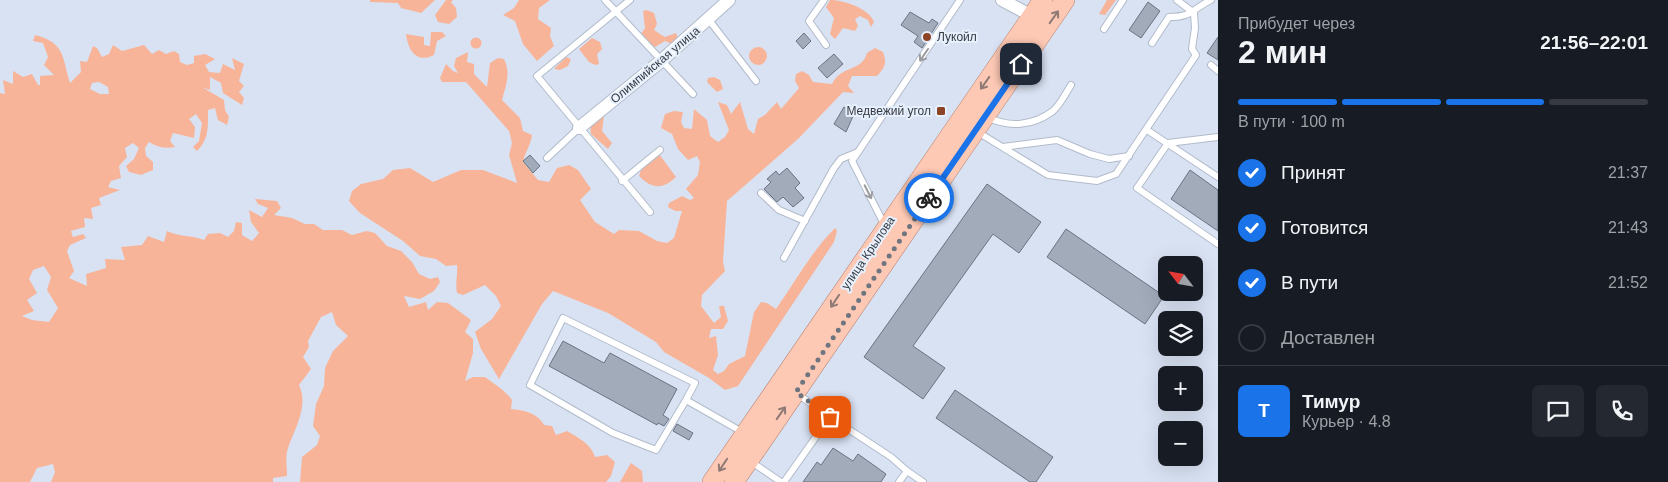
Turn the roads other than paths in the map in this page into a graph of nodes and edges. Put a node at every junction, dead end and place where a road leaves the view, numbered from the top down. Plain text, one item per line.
1 (605, 0) edge
2 (630, 0) edge
3 (729, 0) edge
4 (824, 0) edge
5 (960, 0) edge
6 (1002, 0) edge
7 (1043, 0) edge
8 (1065, 0) edge
9 (1123, 0) edge
10 (1177, 0) edge
11 (1211, 0) edge
12 (616, 12) junction
13 (1194, 12) junction
14 (1032, 16) junction
15 (709, 20) junction
16 (1104, 29) dead end
17 (1152, 43) dead end
18 (826, 45) dead end
19 (661, 61) junction
20 (1211, 66) dead end
21 (1218, 71) edge
22 (756, 81) dead end
23 (1071, 85) dead end
24 (693, 94) dead end
25 (981, 124) junction
26 (579, 128) junction
27 (1147, 130) junction
28 (1218, 137) edge
29 (1168, 143) junction
30 (1002, 147) junction
31 (660, 150) dead end
32 (859, 151) junction
33 (1129, 156) junction
34 (547, 158) dead end
35 (1218, 177) edge
36 (622, 181) junction
37 (761, 193) dead end
38 (650, 212) dead end
39 (805, 221) junction
40 (885, 227) junction
41 (1218, 244) edge
42 (784, 258) dead end
43 (796, 392) junction
44 (686, 400) junction
45 (830, 417) junction
46 (752, 438) junction
47 (749, 460) junction
48 (907, 471) junction
49 (712, 482) edge
50 (734, 482) edge
51 (782, 482) edge
52 (899, 482) edge
53 (924, 482) edge

1 - 12 lane
2 - 12 lane
3 - 15 street, Олимпийская улица
4 - 18 lane
5 -> 32 lane
6 - 14 street
7 - 14 main road, улица Крылова
25 -> 8 main road, улица Крылова
9 - 16 lane
10 - 13 lane
11 - 13 lane
12 - 19 lane
12 - 26 lane
13 - 17 lane
13 - 27 lane
14 -> 40 main road, улица Крылова
15 - 19 street, Олимпийская улица
15 - 22 lane
19 - 24 lane
19 - 26 street, Олимпийская улица
20 - 21 lane
23 - 25 lane
25 - 30 lane
25 - 43 main road, улица Крылова
26 - 34 lane
26 - 36 lane
27 - 29 lane
27 - 33 lane
28 - 29 lane
29 - 35 lane
29 - 41 lane
30 - 33 lane
30 - 33 lane
31 - 36 lane
32 - 39 lane
32 -> 40 lane
36 - 38 lane
37 - 39 lane
39 - 42 lane
40 -> 46 main road, улица Крылова
43 - 45 lane
46 -> 43 main road, улица Крылова
44 - 44 lane
44 - 46 lane
45 - 48 lane
45 - 51 lane
46 - 47 main road, улица Крылова
46 -> 49 main road, улица Крылова
47 - 50 main road, улица Крылова
47 - 51 lane
48 - 52 lane
48 - 53 lane

